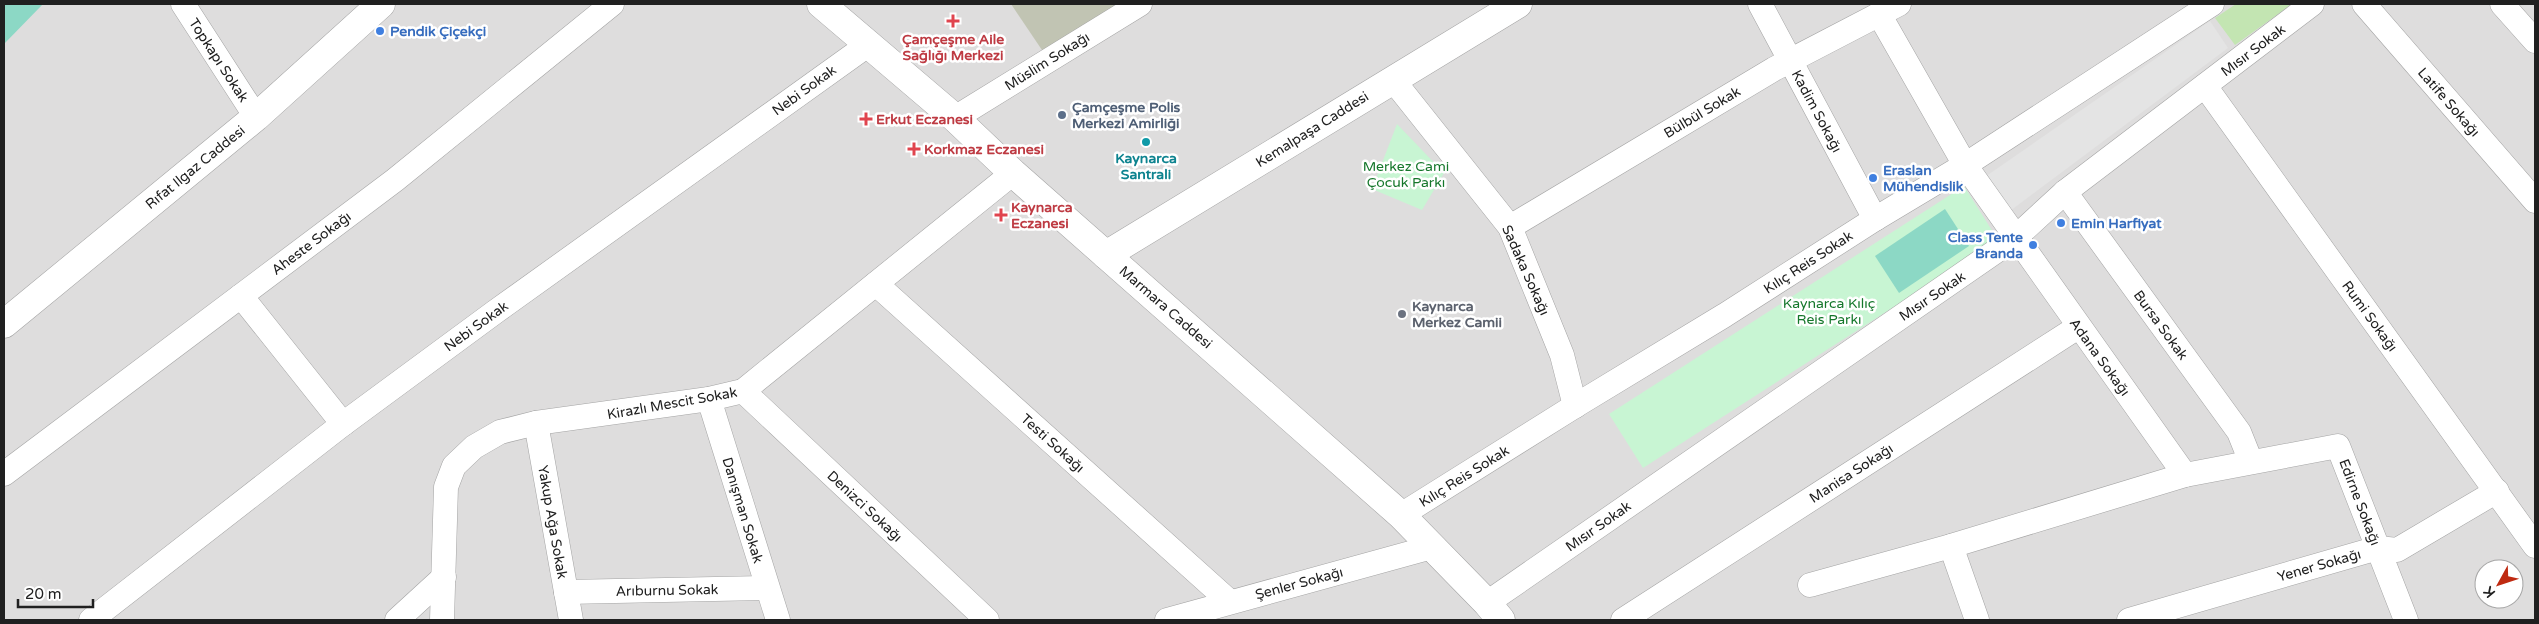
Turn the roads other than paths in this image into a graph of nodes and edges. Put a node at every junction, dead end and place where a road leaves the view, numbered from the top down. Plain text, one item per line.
1 (183, 4) edge
2 (381, 4) edge
3 (612, 4) edge
4 (821, 4) edge
5 (1140, 4) edge
6 (1518, 4) edge
7 (1760, 4) edge
8 (2212, 4) edge
9 (2312, 4) edge
10 (2364, 4) edge
11 (2502, 4) edge
12 (1889, 9) edge
13 (2535, 41) edge
14 (869, 44) junction
15 (1790, 60) junction
16 (1392, 80) junction
17 (2205, 86) junction
18 (256, 117) junction
19 (955, 118) junction
20 (1965, 165) junction
21 (1013, 173) junction
22 (2065, 192) junction
23 (2535, 201) edge
24 (1875, 219) junction
25 (1510, 226) junction
26 (2015, 238) junction
27 (1106, 255) junction
28 (876, 284) junction
29 (241, 296) junction
30 (4, 324) edge
31 (2078, 327) junction
32 (743, 391) junction
33 (709, 400) junction
34 (1574, 406) junction
35 (536, 423) junction
36 (343, 424) junction
37 (2251, 462) junction
38 (4, 474) edge
39 (2185, 475) junction
40 (2497, 491) junction
41 (1401, 515) junction
42 (1951, 546) junction
43 (2535, 546) edge
44 (1432, 547) junction
45 (2378, 548) junction
46 (444, 577) junction
47 (1810, 585) dead end
48 (767, 588) junction
49 (566, 592) junction
50 (1230, 602) junction
51 (1494, 612) edge
52 (91, 620) edge
53 (397, 620) edge
54 (442, 620) edge
55 (571, 620) edge
56 (778, 620) edge
57 (987, 620) edge
58 (1167, 620) edge
59 (1623, 620) edge
60 (1977, 620) edge
61 (2129, 620) edge
62 (2406, 620) edge

1 - 18 street, Topkapı Sokak
2 - 18 street, Rıfat Ilgaz Caddesi
3 - 29 street, Aheste Sokağı
4 - 14 street, Marmara Caddesi
5 - 19 street, Müslim Sokağı
6 - 16 street, Kemalpaşa Caddesi
7 - 15 street, Kadim Sokağı
8 - 20 street, Kılıç Reis Sokak
9 - 17 street, Mısır Sokak
10 - 23 street, Latife Sokağı
11 - 13 street
12 - 15 street, Bülbül Sokak
12 - 20 street, Adana Sokağı
14 - 19 street, Marmara Caddesi
14 - 36 street, Nebi Sokak
15 - 24 street, Kadim Sokağı
15 - 25 street, Bülbül Sokak
16 - 25 street, Sadaka Sokağı
16 - 27 street, Kemalpaşa Caddesi
17 - 22 street, Mısır Sokak
17 - 40 street, Rumi Sokağı
18 - 30 street, Rıfat Ilgaz Caddesi
19 - 21 street, Marmara Caddesi
20 - 24 street, Kılıç Reis Sokak
20 - 26 street, Adana Sokağı
21 - 27 street, Marmara Caddesi
21 - 28 street, Kirazlı Mescit Sokak
22 - 26 street, Mısır Sokak
22 - 37 street, Bursa Sokak
24 - 34 street, Kılıç Reis Sokak
25 - 34 street, Sadaka Sokağı
26 - 31 street, Adana Sokağı
26 - 51 street, Mısır Sokak
27 - 41 street, Marmara Caddesi
28 - 32 street, Kirazlı Mescit Sokak
28 - 50 street, Testi Sokağı
29 - 36 street
29 - 38 street, Aheste Sokağı
31 - 39 street, Adana Sokağı
31 - 59 street, Manisa Sokağı
32 - 33 street, Kirazlı Mescit Sokak
32 - 57 street, Denizci Sokağı
33 - 35 street, Kirazlı Mescit Sokak
33 - 48 street, Danışman Sokak
34 - 41 street, Kılıç Reis Sokak
35 - 46 street, Kirazlı Mescit Sokak
35 - 49 street, Yakup Ağa Sokak
36 - 52 street, Nebi Sokak
37 - 39 street, Edirne Sokağı
37 - 45 street, Edirne Sokağı
39 - 42 street, Edirne Sokağı
40 - 43 street, Rumi Sokağı
40 - 45 street, Yener Sokağı
41 - 44 street, Marmara Caddesi
42 - 47 street, Edirne Sokağı
42 - 60 street
44 - 50 street, Şenler Sokağı
44 - 51 street, Marmara Caddesi
45 - 61 street, Yener Sokağı
45 - 62 street, Edirne Sokağı
46 - 53 street
46 - 54 street, Kirazlı Mescit Sokak
48 - 49 street, Arıburnu Sokak
48 - 56 street, Danışman Sokak
49 - 55 street, Yakup Ağa Sokak
50 - 58 street, Şenler Sokağı

